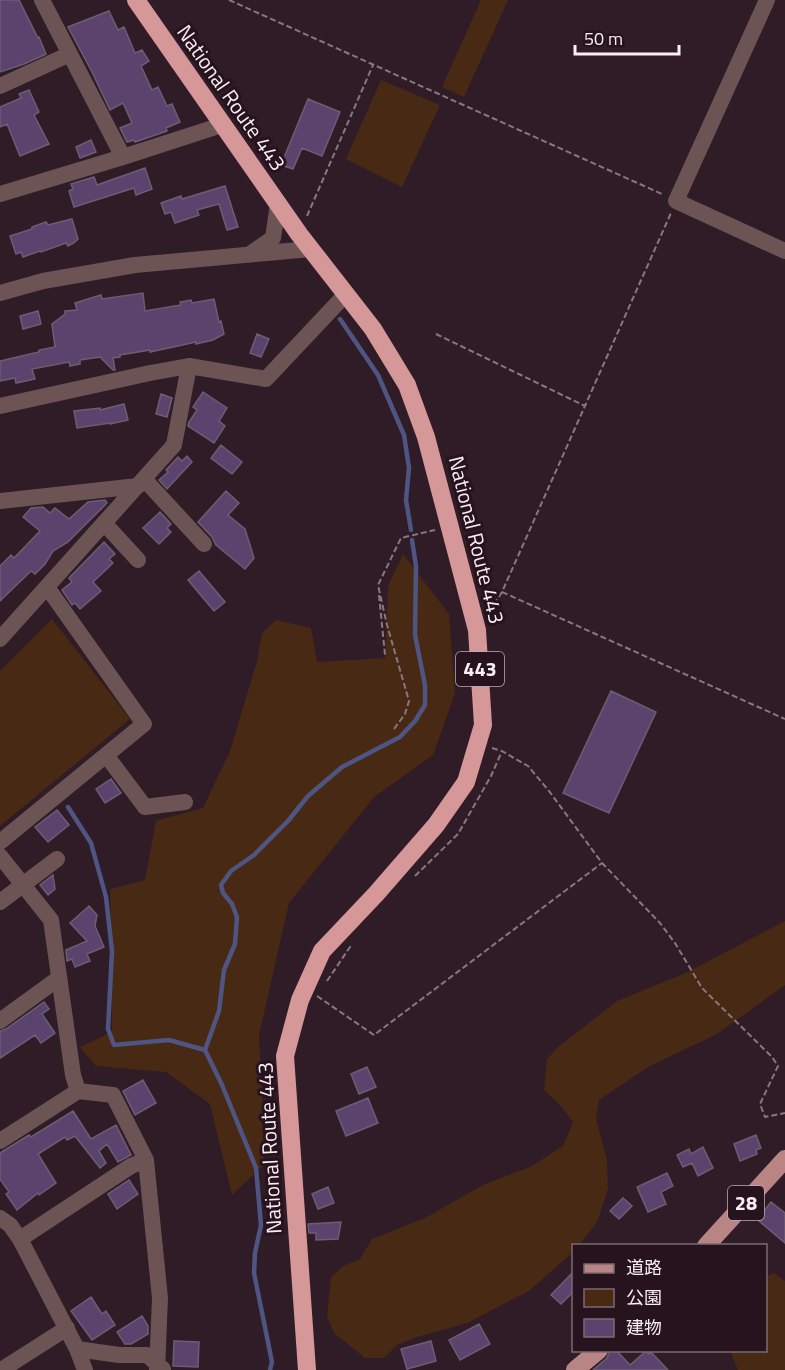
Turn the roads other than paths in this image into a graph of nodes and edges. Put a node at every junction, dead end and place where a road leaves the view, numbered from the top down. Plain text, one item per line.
1 (42, 0) edge
2 (136, 0) edge
3 (768, 0) edge
4 (70, 54) junction
5 (0, 87) edge
6 (222, 125) junction
7 (123, 157) junction
8 (0, 194) edge
9 (278, 204) junction
10 (310, 249) junction
11 (785, 251) edge
12 (250, 255) junction
13 (0, 293) edge
14 (346, 294) junction
15 (189, 366) junction
16 (0, 406) edge
17 (141, 482) junction
18 (0, 501) edge
19 (104, 524) junction
20 (204, 544) dead end
21 (138, 560) dead end
22 (47, 587) junction
23 (0, 639) edge
24 (106, 756) junction
25 (185, 802) dead end
26 (0, 842) edge
27 (0, 856) edge
28 (57, 859) dead end
29 (23, 885) junction
30 (0, 902) edge
31 (59, 978) junction
32 (0, 1021) edge
33 (78, 1091) junction
34 (2, 1134) edge
35 (785, 1159) edge
36 (146, 1160) junction
37 (0, 1218) edge
38 (20, 1239) junction
39 (707, 1244) edge
40 (67, 1328) junction
41 (77, 1349) junction
42 (597, 1352) edge
43 (159, 1368) edge
44 (579, 1369) edge
45 (1, 1370) edge
46 (85, 1370) edge
47 (307, 1370) edge

1 - 4 street
2 - 6 highway, National Route 443 / 443
3 - 11 street
4 - 5 street
4 - 7 street
6 - 7 street
6 - 9 highway, National Route 443 / 443
7 - 8 street
9 - 10 highway, National Route 443 / 443
9 - 12 street
10 - 12 street
10 - 14 highway, National Route 443 / 443
12 - 13 street
14 - 15 street
14 - 47 highway, National Route 443 / 443
15 - 16 street
15 - 17 street
17 - 18 street
17 - 19 street
17 - 20 street
19 - 21 street
19 - 22 street
22 - 23 street
22 - 24 street
24 - 25 street
24 - 26 street
27 - 29 street
28 - 29 street
29 - 30 street
29 - 31 street
31 - 32 street
31 - 33 street
33 - 34 street
33 - 36 street
35 - 39 main road, 28
36 - 38 street
36 - 43 street
37 - 38 street
38 - 40 street
40 - 41 street
40 - 45 street
41 - 43 street
41 - 46 street
42 - 44 main road

